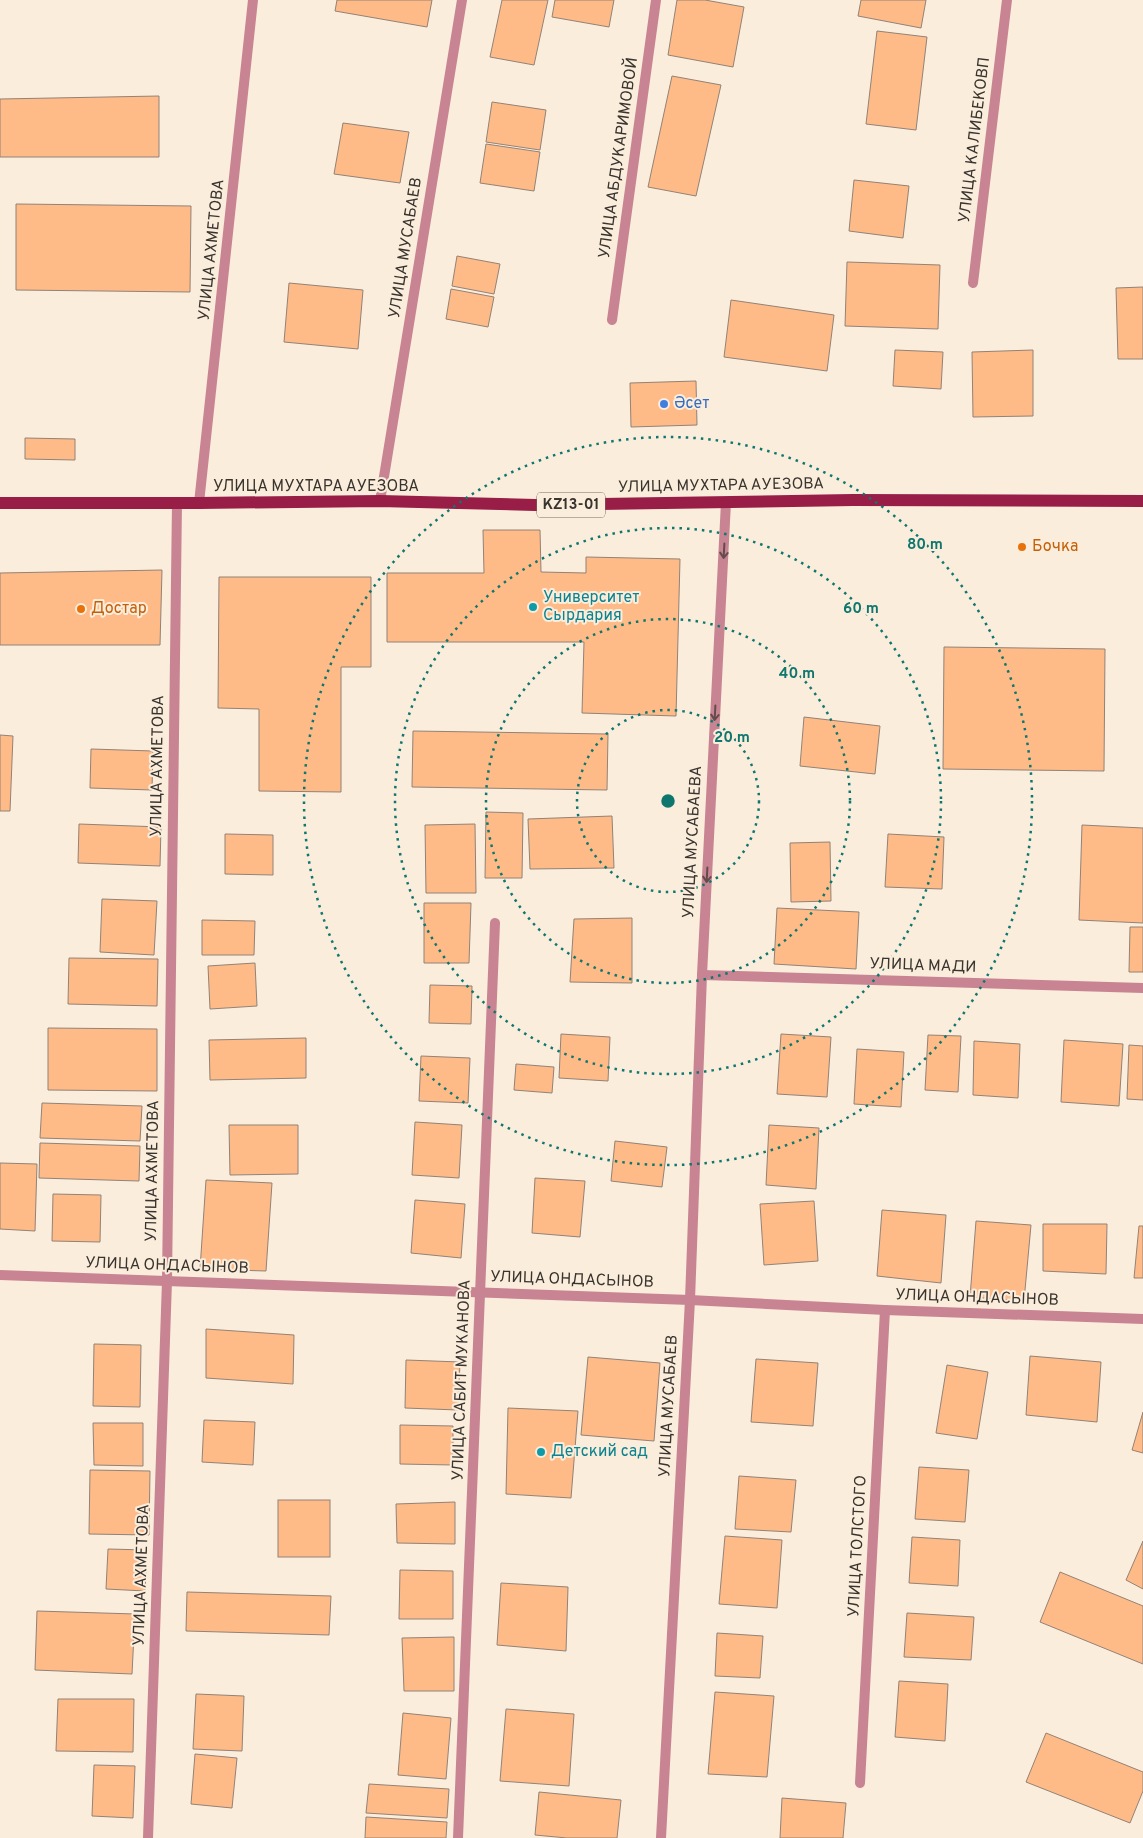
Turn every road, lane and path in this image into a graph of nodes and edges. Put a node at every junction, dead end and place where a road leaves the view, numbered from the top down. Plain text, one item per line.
1 (253, 0) edge
2 (462, 0) edge
3 (656, 0) edge
4 (1007, 0) edge
5 (973, 283) dead end
6 (612, 320) dead end
7 (1143, 501) edge
8 (380, 502) junction
9 (726, 502) junction
10 (0, 503) edge
11 (177, 504) junction
12 (198, 504) junction
13 (495, 923) dead end
14 (702, 974) junction
15 (1143, 988) edge
16 (0, 1275) edge
17 (167, 1281) junction
18 (481, 1292) junction
19 (690, 1300) junction
20 (885, 1310) junction
21 (1143, 1319) edge
22 (860, 1784) dead end
23 (148, 1838) edge
24 (458, 1838) edge
25 (661, 1838) edge

1 - 12 street, УЛИЦА АХМЕТОВА
2 - 8 street, УЛИЦА МУСАБАЕВ
3 - 6 street, УЛИЦА АБДУКАРИМОВОЙ
4 - 5 street, УЛИЦА КАЛИБЕКОВП
7 - 9 main road, УЛИЦА МУХТАРА АУЕЗОВА / KZ13-01
8 - 9 main road, УЛИЦА МУХТАРА АУЕЗОВА / KZ13-01
8 - 12 main road, УЛИЦА МУХТАРА АУЕЗОВА / KZ13-01
9 -> 14 street, УЛИЦА МУСАБАЕВА
10 - 11 main road, УЛИЦА МУХТАРА АУЕЗОВА / KZ13-01
11 - 12 main road, УЛИЦА МУХТАРА АУЕЗОВА / KZ13-01
11 - 17 street, УЛИЦА АХМЕТОВА
13 - 18 street, УЛИЦА САБИТ МУКАНОВА
14 - 15 street, УЛИЦА МАДИ
14 - 19 street, УЛИЦА МУСАБАЕВ
16 - 17 street, УЛИЦА ОНДАСЫНОВ
17 - 18 street, УЛИЦА ОНДАСЫНОВ
17 - 23 street, УЛИЦА АХМЕТОВА
18 - 19 street, УЛИЦА ОНДАСЫНОВ
18 - 24 street, УЛИЦА САБИТ МУКАНОВА
19 - 20 street, УЛИЦА ОНДАСЫНОВ
19 - 25 street, УЛИЦА МУСАБАЕВ
20 - 21 street, УЛИЦА ОНДАСЫНОВ
20 - 22 street, УЛИЦА ТОЛСТОГО

